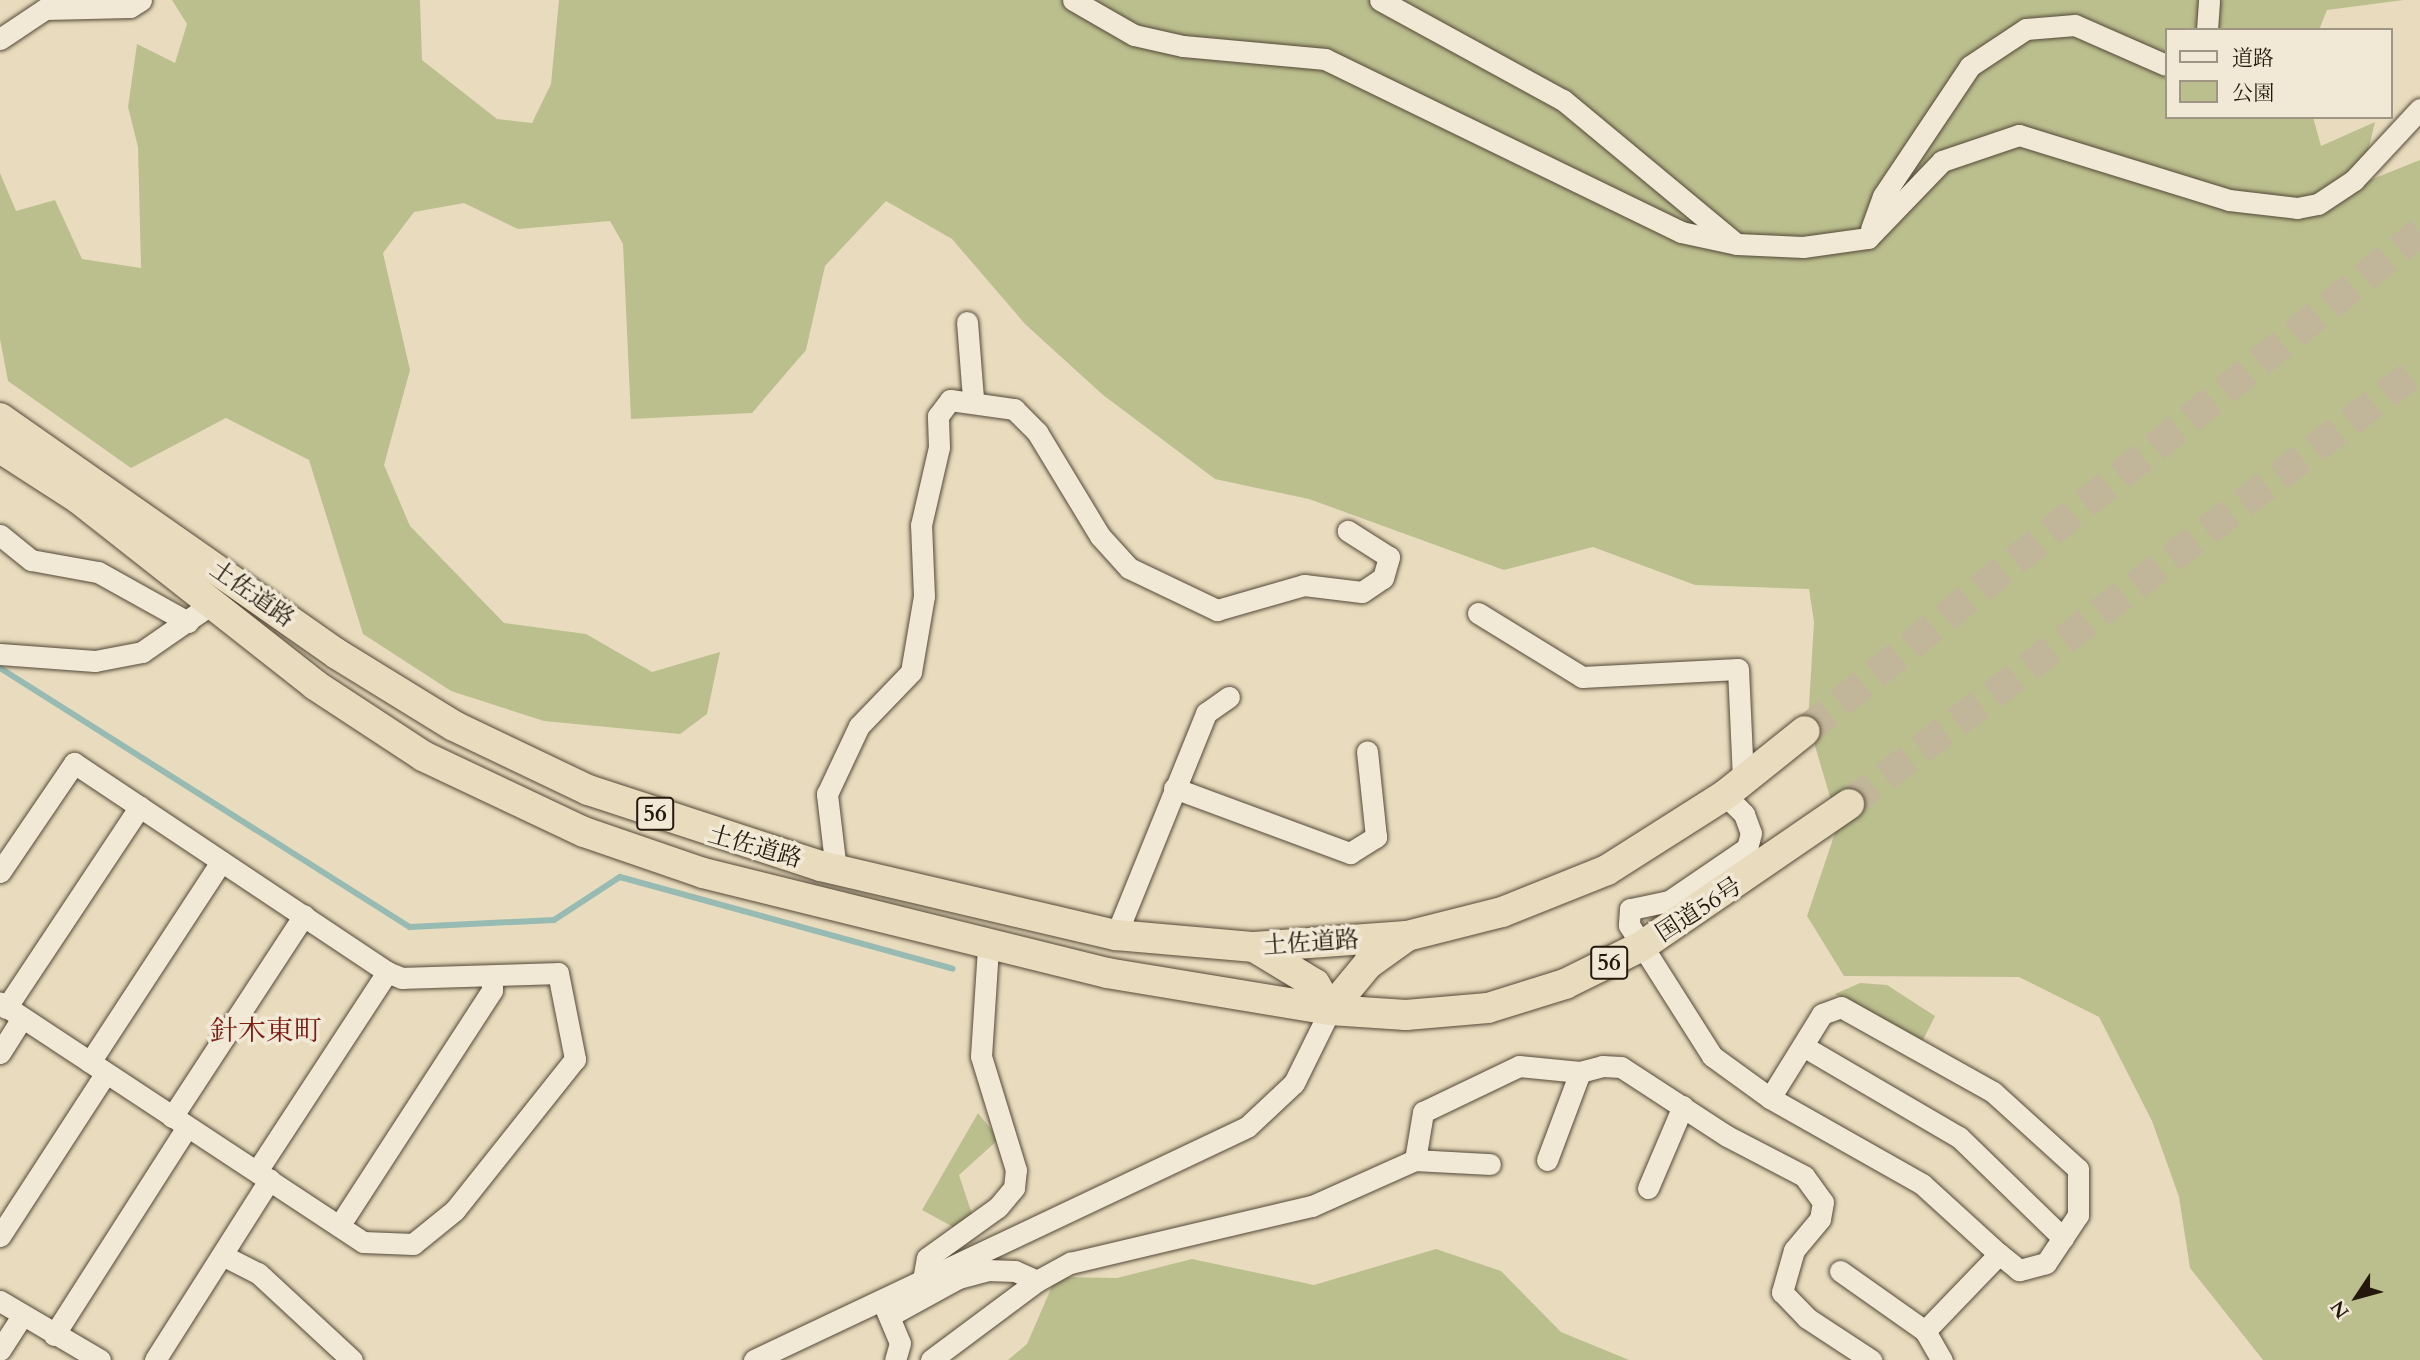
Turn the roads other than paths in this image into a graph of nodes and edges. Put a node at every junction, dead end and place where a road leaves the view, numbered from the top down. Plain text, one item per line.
1 (141, 0) edge
2 (1073, 0) edge
3 (1380, 0) edge
4 (2209, 0) edge
5 (42, 4) edge
6 (2207, 28) edge
7 (0, 39) edge
8 (2164, 64) edge
9 (2420, 110) edge
10 (1868, 238) junction
11 (1737, 244) junction
12 (967, 322) dead end
13 (973, 399) junction
14 (0, 418) edge
15 (0, 448) edge
16 (1348, 531) dead end
17 (0, 535) edge
18 (1478, 613) dead end
19 (199, 614) junction
20 (0, 654) edge
21 (1229, 697) dead end
22 (1805, 731) tunnel mouth
23 (1367, 751) dead end
24 (1174, 788) junction
25 (1734, 788) junction
26 (1849, 804) tunnel mouth
27 (140, 806) junction
28 (221, 862) junction
29 (836, 870) junction
30 (0, 872) edge
31 (304, 915) junction
32 (1116, 935) junction
33 (1407, 936) junction
34 (1642, 946) junction
35 (1254, 947) junction
36 (988, 948) junction
37 (387, 972) junction
38 (492, 977) junction
39 (10, 1010) edge
40 (1330, 1010) junction
41 (1803, 1046) junction
42 (0, 1054) edge
43 (98, 1067) junction
44 (1580, 1072) junction
45 (1770, 1098) junction
46 (1683, 1106) junction
47 (180, 1122) junction
48 (1415, 1160) junction
49 (1547, 1160) dead end
50 (1490, 1164) dead end
51 (263, 1175) junction
52 (1648, 1188) dead end
53 (339, 1226) junction
54 (0, 1236) edge
55 (2063, 1238) junction
56 (1999, 1254) junction
57 (224, 1256) junction
58 (1840, 1271) dead end
59 (923, 1280) junction
60 (1037, 1281) junction
61 (0, 1301) edge
62 (885, 1308) junction
63 (22, 1316) junction
64 (1925, 1332) junction
65 (54, 1335) junction
66 (0, 1350) edge
67 (100, 1360) edge
68 (155, 1360) edge
69 (352, 1360) edge
70 (754, 1360) edge
71 (895, 1360) edge
72 (931, 1360) edge
73 (1871, 1360) edge
74 (1941, 1360) edge

1 - 5 street
2 - 11 street
3 - 11 street
4 - 6 street
5 - 7 street
8 - 10 street
9 - 10 street
10 - 11 street
12 - 13 street
13 - 16 street
13 - 29 street
14 - 29 highway, 土佐道路 / 56
15 - 19 highway, 土佐道路 / 56
17 - 19 street
18 - 25 street
19 - 20 street
19 - 36 highway, 土佐道路 / 56
21 - 24 street
22 - 25 highway, 56
23 - 24 street
24 - 32 street
25 - 33 highway, 56
25 - 34 street
26 - 34 highway, 国道56号 / 56
27 - 28 street
27 - 30 street
27 - 39 street
28 - 31 street
28 - 43 street
29 - 32 highway, 土佐道路 / 56
31 - 37 street
31 - 47 street
32 - 35 highway, 土佐道路 / 56
33 - 35 highway, 土佐道路 / 56
33 - 40 highway
34 - 40 highway, 国道56号 / 56
34 - 45 street
35 - 40 highway
36 - 40 highway, 土佐道路 / 56
36 - 59 street
37 - 38 street
37 - 51 street
38 - 53 street
38 - 53 street
39 - 42 street
39 - 43 street
40 - 59 street
41 - 45 street
41 - 55 street
41 - 55 street
43 - 47 street
43 - 54 street
44 - 46 street
44 - 48 street
44 - 49 street
45 - 56 street
46 - 52 street
46 - 73 street
47 - 51 street
47 - 65 street
48 - 50 street
48 - 60 street
51 - 53 street
51 - 57 street
55 - 56 street
56 - 64 street
57 - 68 street
57 - 69 street
58 - 64 street
59 - 62 street
60 - 62 street
60 - 72 street
61 - 63 street
62 - 70 street
62 - 71 street
63 - 65 street
63 - 66 street
64 - 74 street
65 - 67 street

